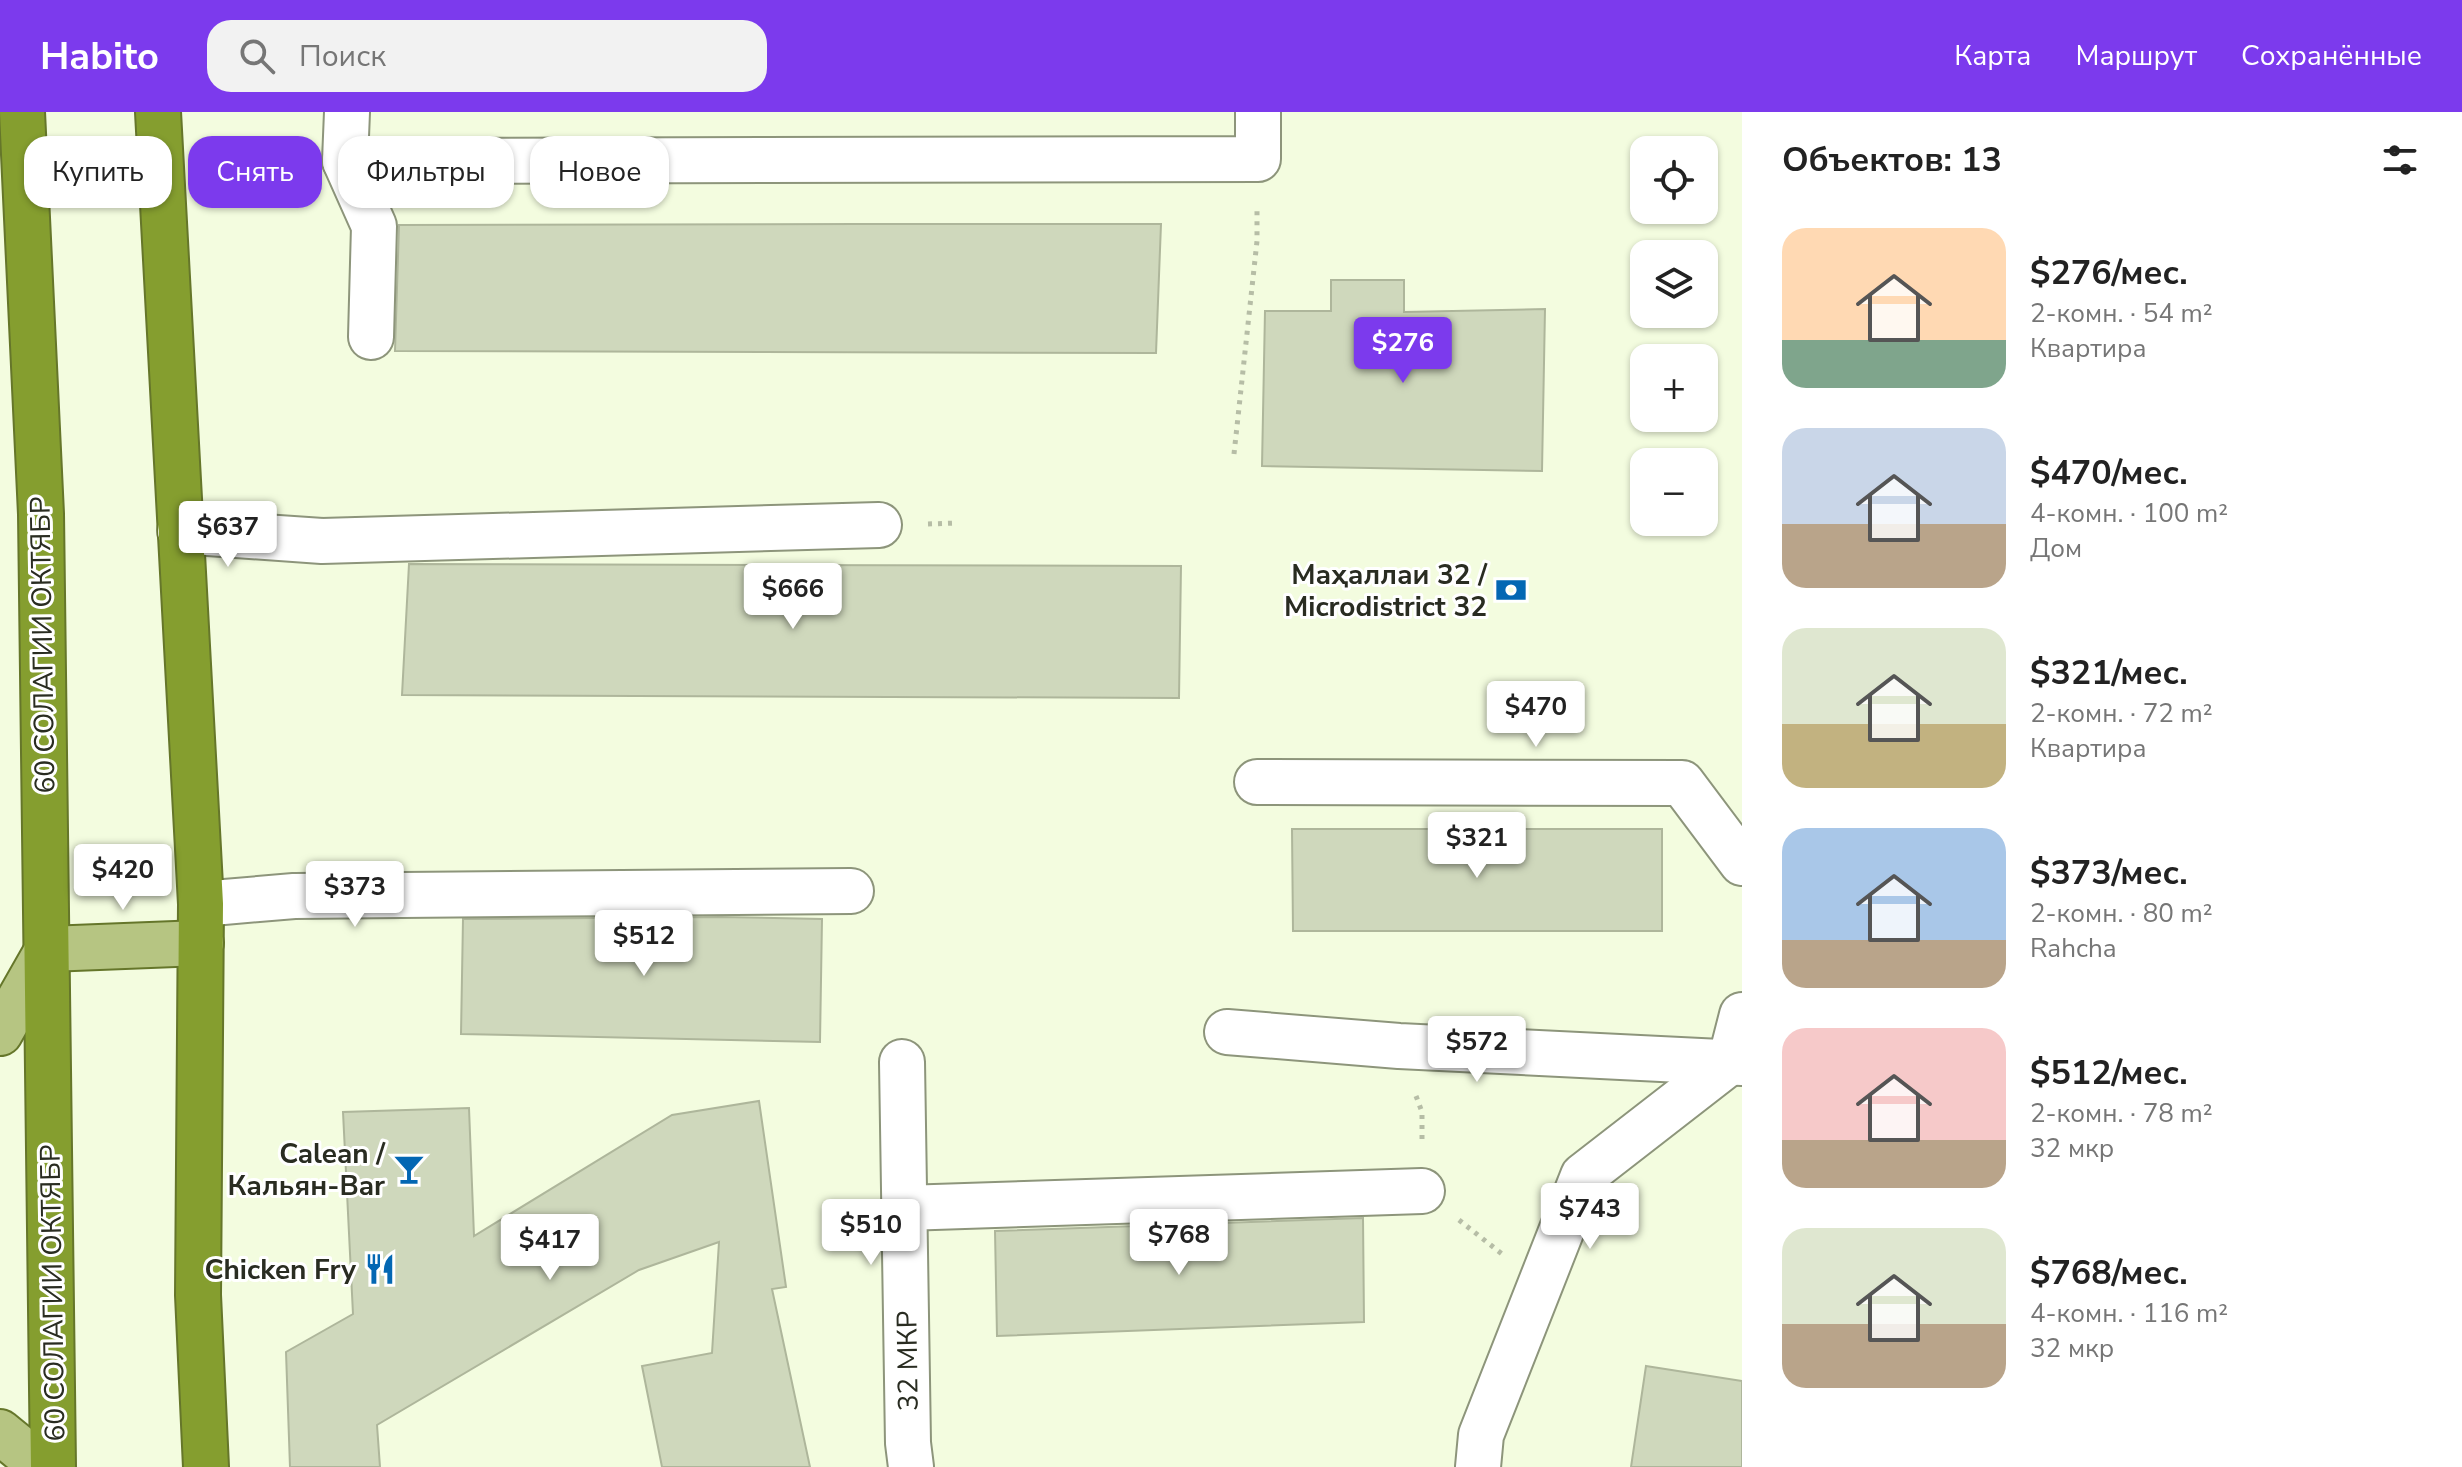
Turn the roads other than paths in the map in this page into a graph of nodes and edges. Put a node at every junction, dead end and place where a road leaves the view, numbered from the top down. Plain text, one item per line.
1 (22, 112) edge
2 (158, 112) edge
3 (347, 112) edge
4 (1258, 112) edge
5 (346, 136) edge
6 (514, 161) edge
7 (366, 208) edge
8 (371, 337) dead end
9 (879, 525) dead end
10 (180, 531) junction
11 (1257, 782) dead end
12 (1742, 863) edge
13 (851, 891) dead end
14 (201, 923) junction
15 (48, 949) junction
16 (1742, 1015) edge
17 (1227, 1032) dead end
18 (0, 1033) edge
19 (902, 1062) dead end
20 (1736, 1062) edge
21 (1422, 1191) road end
22 (904, 1208) junction
23 (0, 1432) edge
24 (43, 1467) edge
25 (53, 1467) edge
26 (206, 1467) edge
27 (911, 1467) edge
28 (1478, 1467) edge

1 - 15 highway, 60 СОЛАГИИ ОКТЯБР
2 - 10 highway
3 - 5 street
4 - 6 street
7 - 8 street
9 - 10 street
10 - 14 highway
11 - 12 street
13 - 14 street
14 - 15 main road
14 - 26 highway
15 - 18 main road
15 - 25 highway, 60 СОЛАГИИ ОКТЯБР
16 - 20 street
17 - 20 street
19 - 22 street, 32 МКР
20 - 28 street
21 - 22 street
22 - 27 street, 32 МКР
23 - 24 main road

